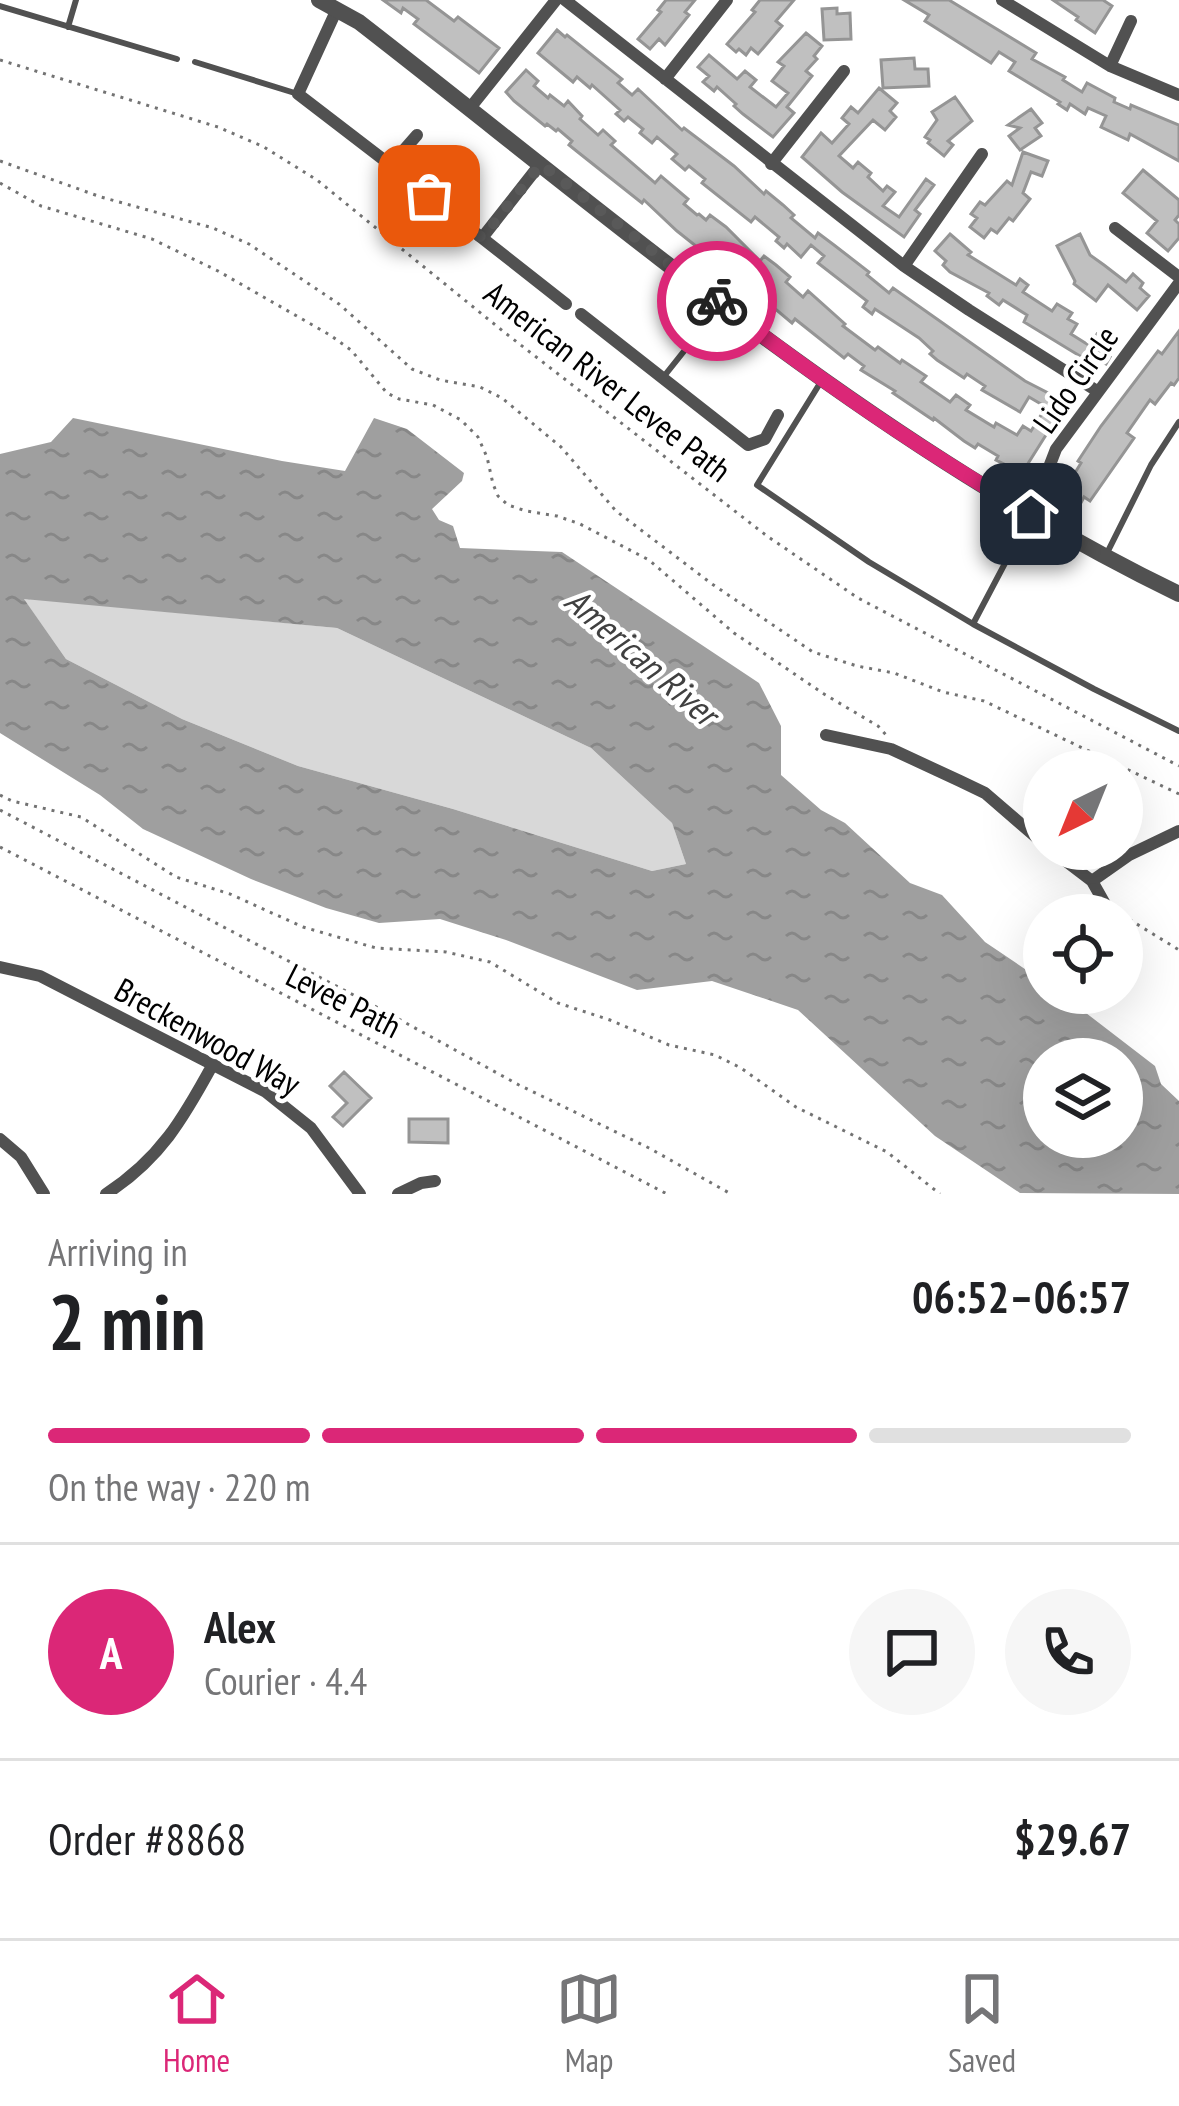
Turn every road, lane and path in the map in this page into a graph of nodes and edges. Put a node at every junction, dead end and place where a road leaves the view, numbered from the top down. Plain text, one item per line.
1 (76, 0) edge
2 (319, 0) edge
3 (560, 0) edge
4 (727, 0) edge
5 (1002, 0) edge
6 (0, 7) edge
7 (338, 9) junction
8 (1131, 21) dead end
9 (68, 27) junction
10 (177, 59) dead end
11 (0, 60) edge
12 (195, 62) dead end
13 (1110, 66) junction
14 (844, 71) dead end
15 (665, 80) junction
16 (298, 94) junction
17 (1179, 95) edge
18 (470, 108) junction
19 (417, 135) dead end
20 (982, 154) dead end
21 (0, 161) edge
22 (541, 164) junction
23 (771, 164) junction
24 (407, 179) dead end
25 (0, 183) edge
26 (1115, 228) dead end
27 (482, 238) junction
28 (904, 266) junction
29 (1179, 280) edge
30 (566, 304) dead end
31 (722, 304) junction
32 (580, 314) dead end
33 (662, 378) junction
34 (822, 380) junction
35 (1097, 391) junction
36 (778, 415) dead end
37 (1179, 422) edge
38 (1031, 514) junction
39 (1105, 557) junction
40 (1179, 594) edge
41 (973, 624) junction
42 (1179, 731) edge
43 (826, 735) dead end
44 (904, 755) junction
45 (1179, 766) edge
46 (1179, 794) edge
47 (0, 795) edge
48 (0, 810) edge
49 (1023, 826) edge
50 (1179, 831) edge
51 (0, 847) edge
52 (1078, 870) edge
53 (1092, 881) junction
54 (1099, 894) edge
55 (1143, 928) edge
56 (1179, 950) edge
57 (0, 967) edge
58 (213, 1064) junction
59 (0, 1139) edge
60 (435, 1181) dead end
61 (44, 1194) edge
62 (106, 1194) edge
63 (360, 1194) edge
64 (398, 1194) edge
65 (668, 1194) edge
66 (731, 1194) edge
67 (940, 1194) edge

1 - 9 lane
2 - 7 street
3 - 15 street
3 - 18 street
4 - 15 street
5 - 13 street
6 - 9 lane
7 - 16 street
7 - 18 street
8 - 13 street
9 - 10 lane
11 - 45 path, American River Levee Path
12 - 16 lane
13 - 17 street
14 - 23 street
15 - 23 street
16 - 19 street
18 - 22 street
20 - 28 street
21 - 46 path
22 - 27 street
22 - 31 street
23 - 28 street
24 - 27 street
25 - 44 path
26 - 29 street, Lido Circle
27 - 30 street
28 - 35 street
29 - 35 street, Lido Circle
31 - 33 lane
31 - 34 street
32 - 33 street
33 - 36 street
34 - 38 street
34 - 41 lane
35 - 38 street, Lido Circle
37 - 39 lane
38 - 39 street
38 - 41 lane
39 - 40 street
41 - 42 lane
43 - 44 street
44 - 49 street
47 - 67 path
48 - 66 path
50 - 53 street
51 - 65 path, Levee Path
52 - 53 street
53 - 54 street
55 - 56 path
57 - 58 street, Breckenwood Way
58 - 62 street
58 - 63 street, Breckenwood Way
59 - 61 street
60 - 64 street

